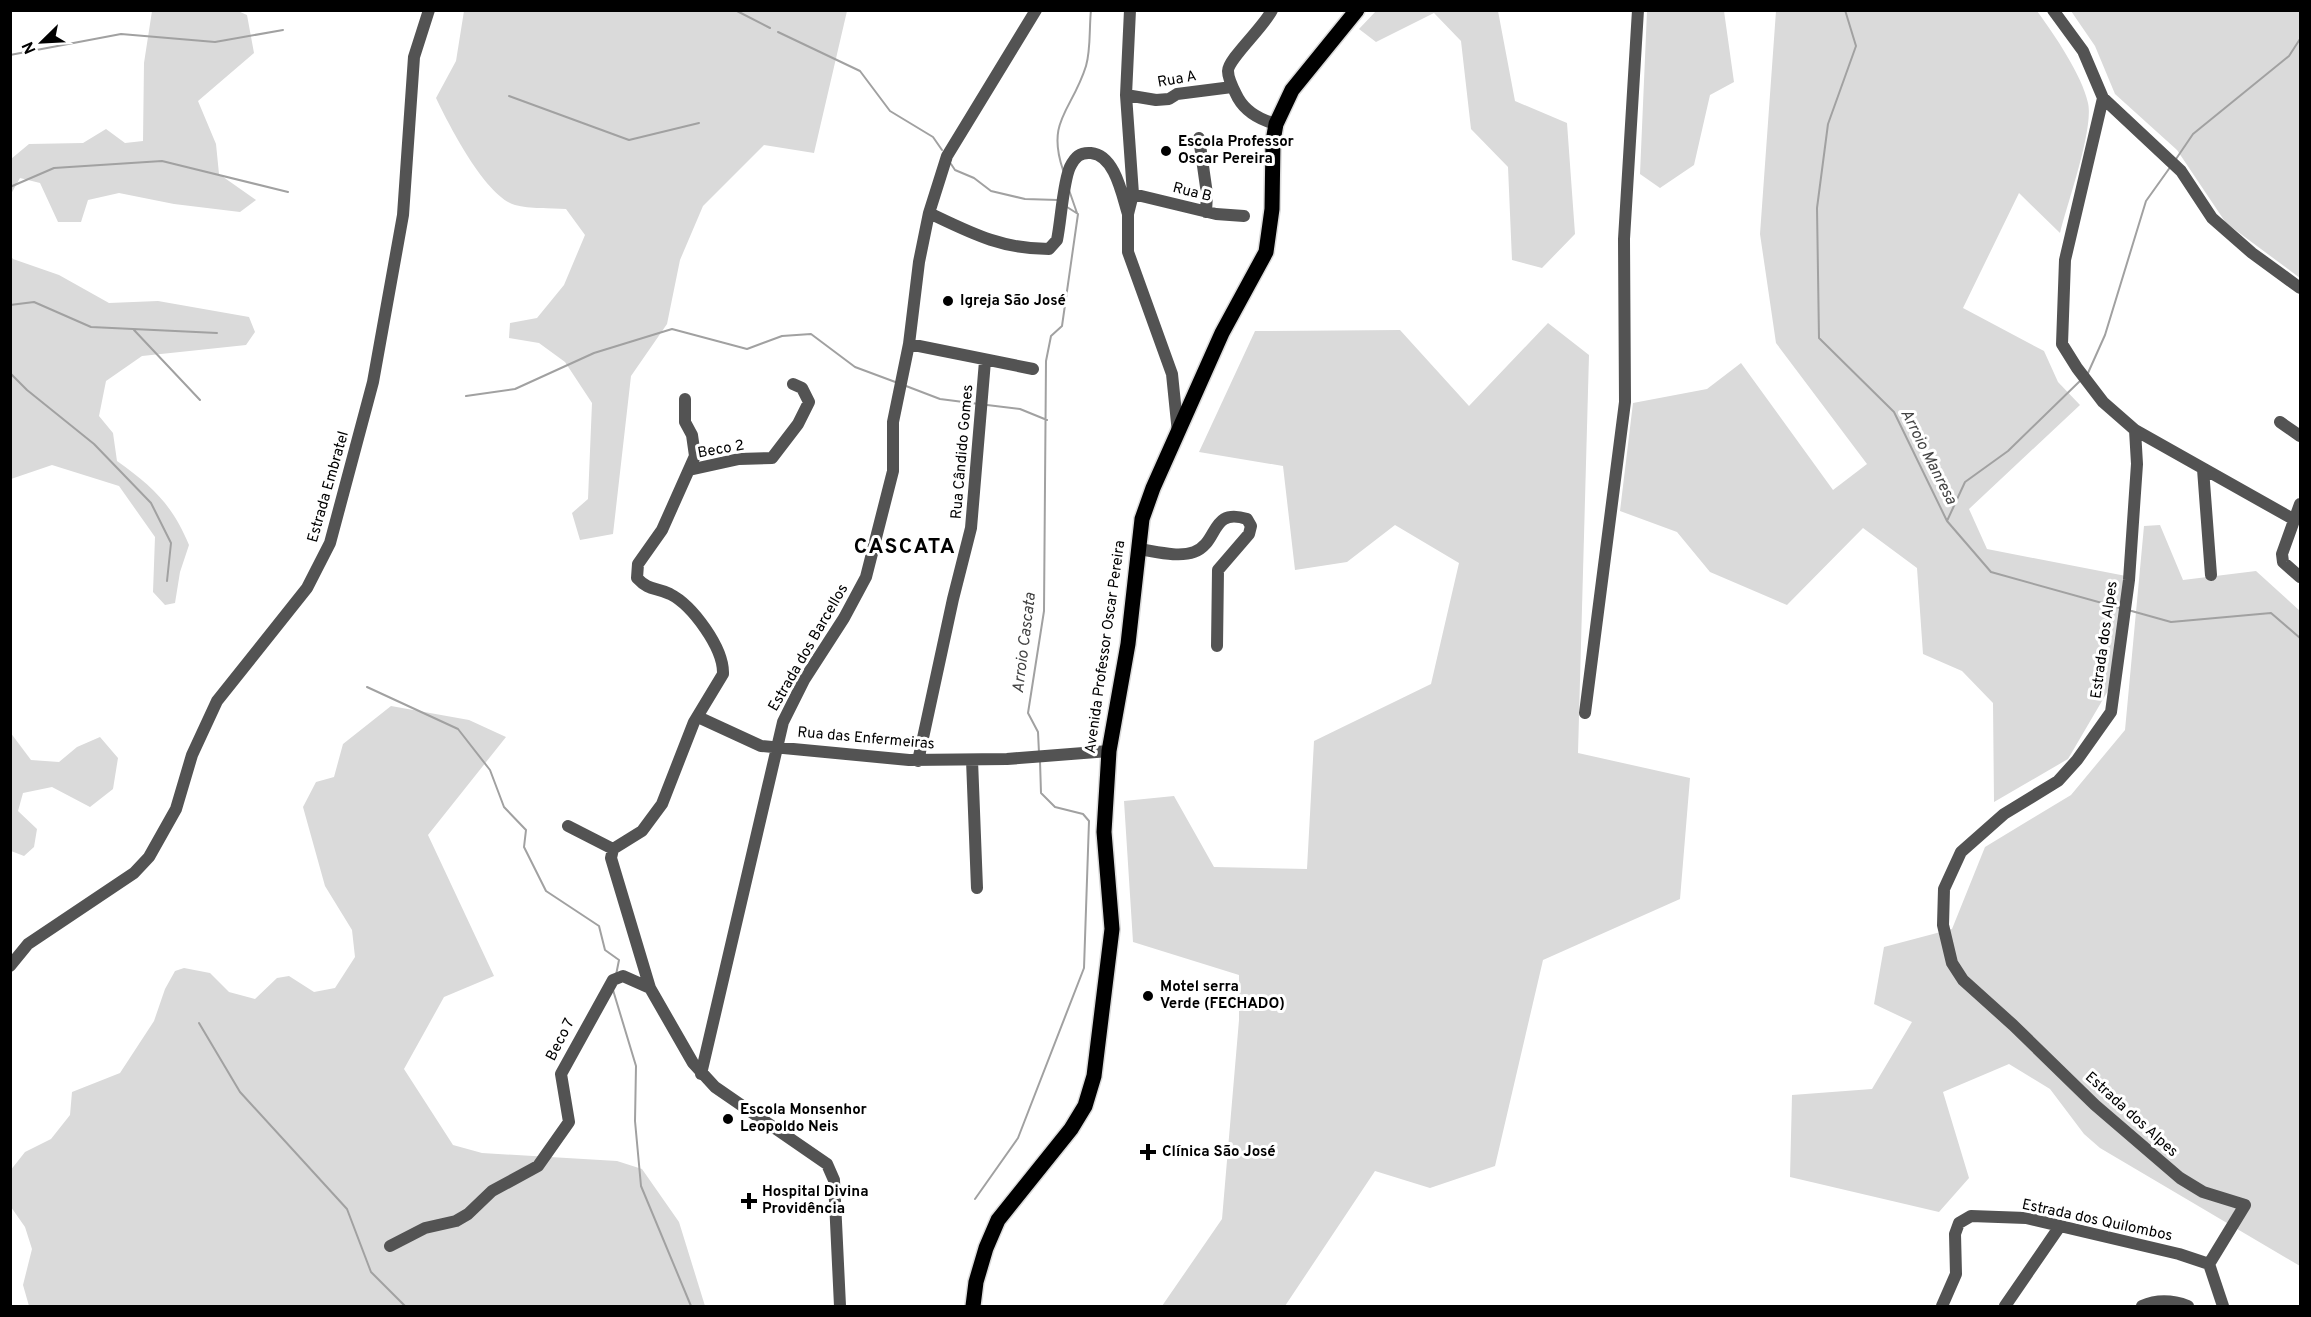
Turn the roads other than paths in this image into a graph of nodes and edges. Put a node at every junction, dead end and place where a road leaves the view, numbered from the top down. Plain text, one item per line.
1 (429, 10) edge
2 (1036, 10) edge
3 (1130, 10) edge
4 (1272, 10) edge
5 (1356, 10) edge
6 (1638, 10) edge
7 (2053, 10) edge
8 (1232, 87) junction
9 (1126, 95) junction
10 (2103, 98) junction
11 (1276, 124) junction
12 (1199, 138) dead end
13 (1133, 194) junction
14 (1206, 212) junction
15 (929, 213) junction
16 (1128, 214) junction
17 (1244, 216) dead end
18 (2301, 288) edge
19 (909, 344) junction
20 (985, 361) junction
21 (1033, 369) dead end
22 (793, 384) dead end
23 (685, 399) dead end
24 (2280, 422) dead end
25 (2134, 430) junction
26 (1178, 434) junction
27 (2301, 436) edge
28 (2203, 469) junction
29 (689, 470) junction
30 (2301, 504) edge
31 (2294, 519) junction
32 (1138, 549) junction
33 (2211, 575) dead end
34 (2301, 578) edge
35 (1217, 646) dead end
36 (1585, 713) dead end
37 (698, 717) junction
38 (775, 746) junction
39 (1109, 751) junction
40 (972, 760) junction
41 (918, 761) junction
42 (568, 826) dead end
43 (613, 849) junction
44 (977, 888) dead end
45 (10, 966) edge
46 (650, 988) junction
47 (701, 1074) junction
48 (2060, 1226) junction
49 (390, 1246) dead end
50 (2209, 1264) junction
51 (840, 1306) edge
52 (973, 1306) edge
53 (1942, 1306) edge
54 (2005, 1306) edge
55 (2142, 1306) edge
56 (2188, 1306) edge
57 (2223, 1306) edge

1 - 45 street, Estrada Embratel
2 - 15 street, Estrada dos Barcellos
3 - 9 street
4 - 8 street
5 - 11 main road, Avenida Professor Oscar Pereira
6 - 36 street
7 - 10 street
8 - 9 street, Rua A
8 - 11 street
9 - 13 street
10 - 18 street
10 - 25 street
11 - 26 main road, Avenida Professor Oscar Pereira
12 - 14 street
13 - 14 street, Rua B
13 - 16 street
14 - 17 street, Rua B
15 - 16 street
15 - 19 street, Estrada dos Barcellos
16 - 26 street
19 - 20 street
19 - 38 street, Estrada dos Barcellos
20 - 21 street
20 - 41 street, Rua Cândido Gomes
22 - 29 street, Beco 2
23 - 29 street
24 - 27 street
25 - 28 street
25 - 50 street, Estrada dos Alpes
26 - 32 main road, Avenida Professor Oscar Pereira
28 - 31 street
28 - 33 street
29 - 37 street
30 - 31 street
31 - 34 street
32 - 35 street
32 - 39 main road, Avenida Professor Oscar Pereira
37 - 38 street, Rua das Enfermeiras
37 - 43 street
38 - 41 street, Rua das Enfermeiras
38 - 47 street, Estrada dos Barcellos
39 - 40 street, Rua das Enfermeiras
39 - 52 main road, Avenida Professor Oscar Pereira
40 - 41 street, Rua das Enfermeiras
40 - 44 street
42 - 43 street
43 - 46 street
46 - 47 street
46 - 49 street, Beco 7
47 - 51 street
48 - 50 street, Estrada dos Quilombos
48 - 53 street, Estrada dos Quilombos
48 - 54 street
50 - 57 street
55 - 56 street

